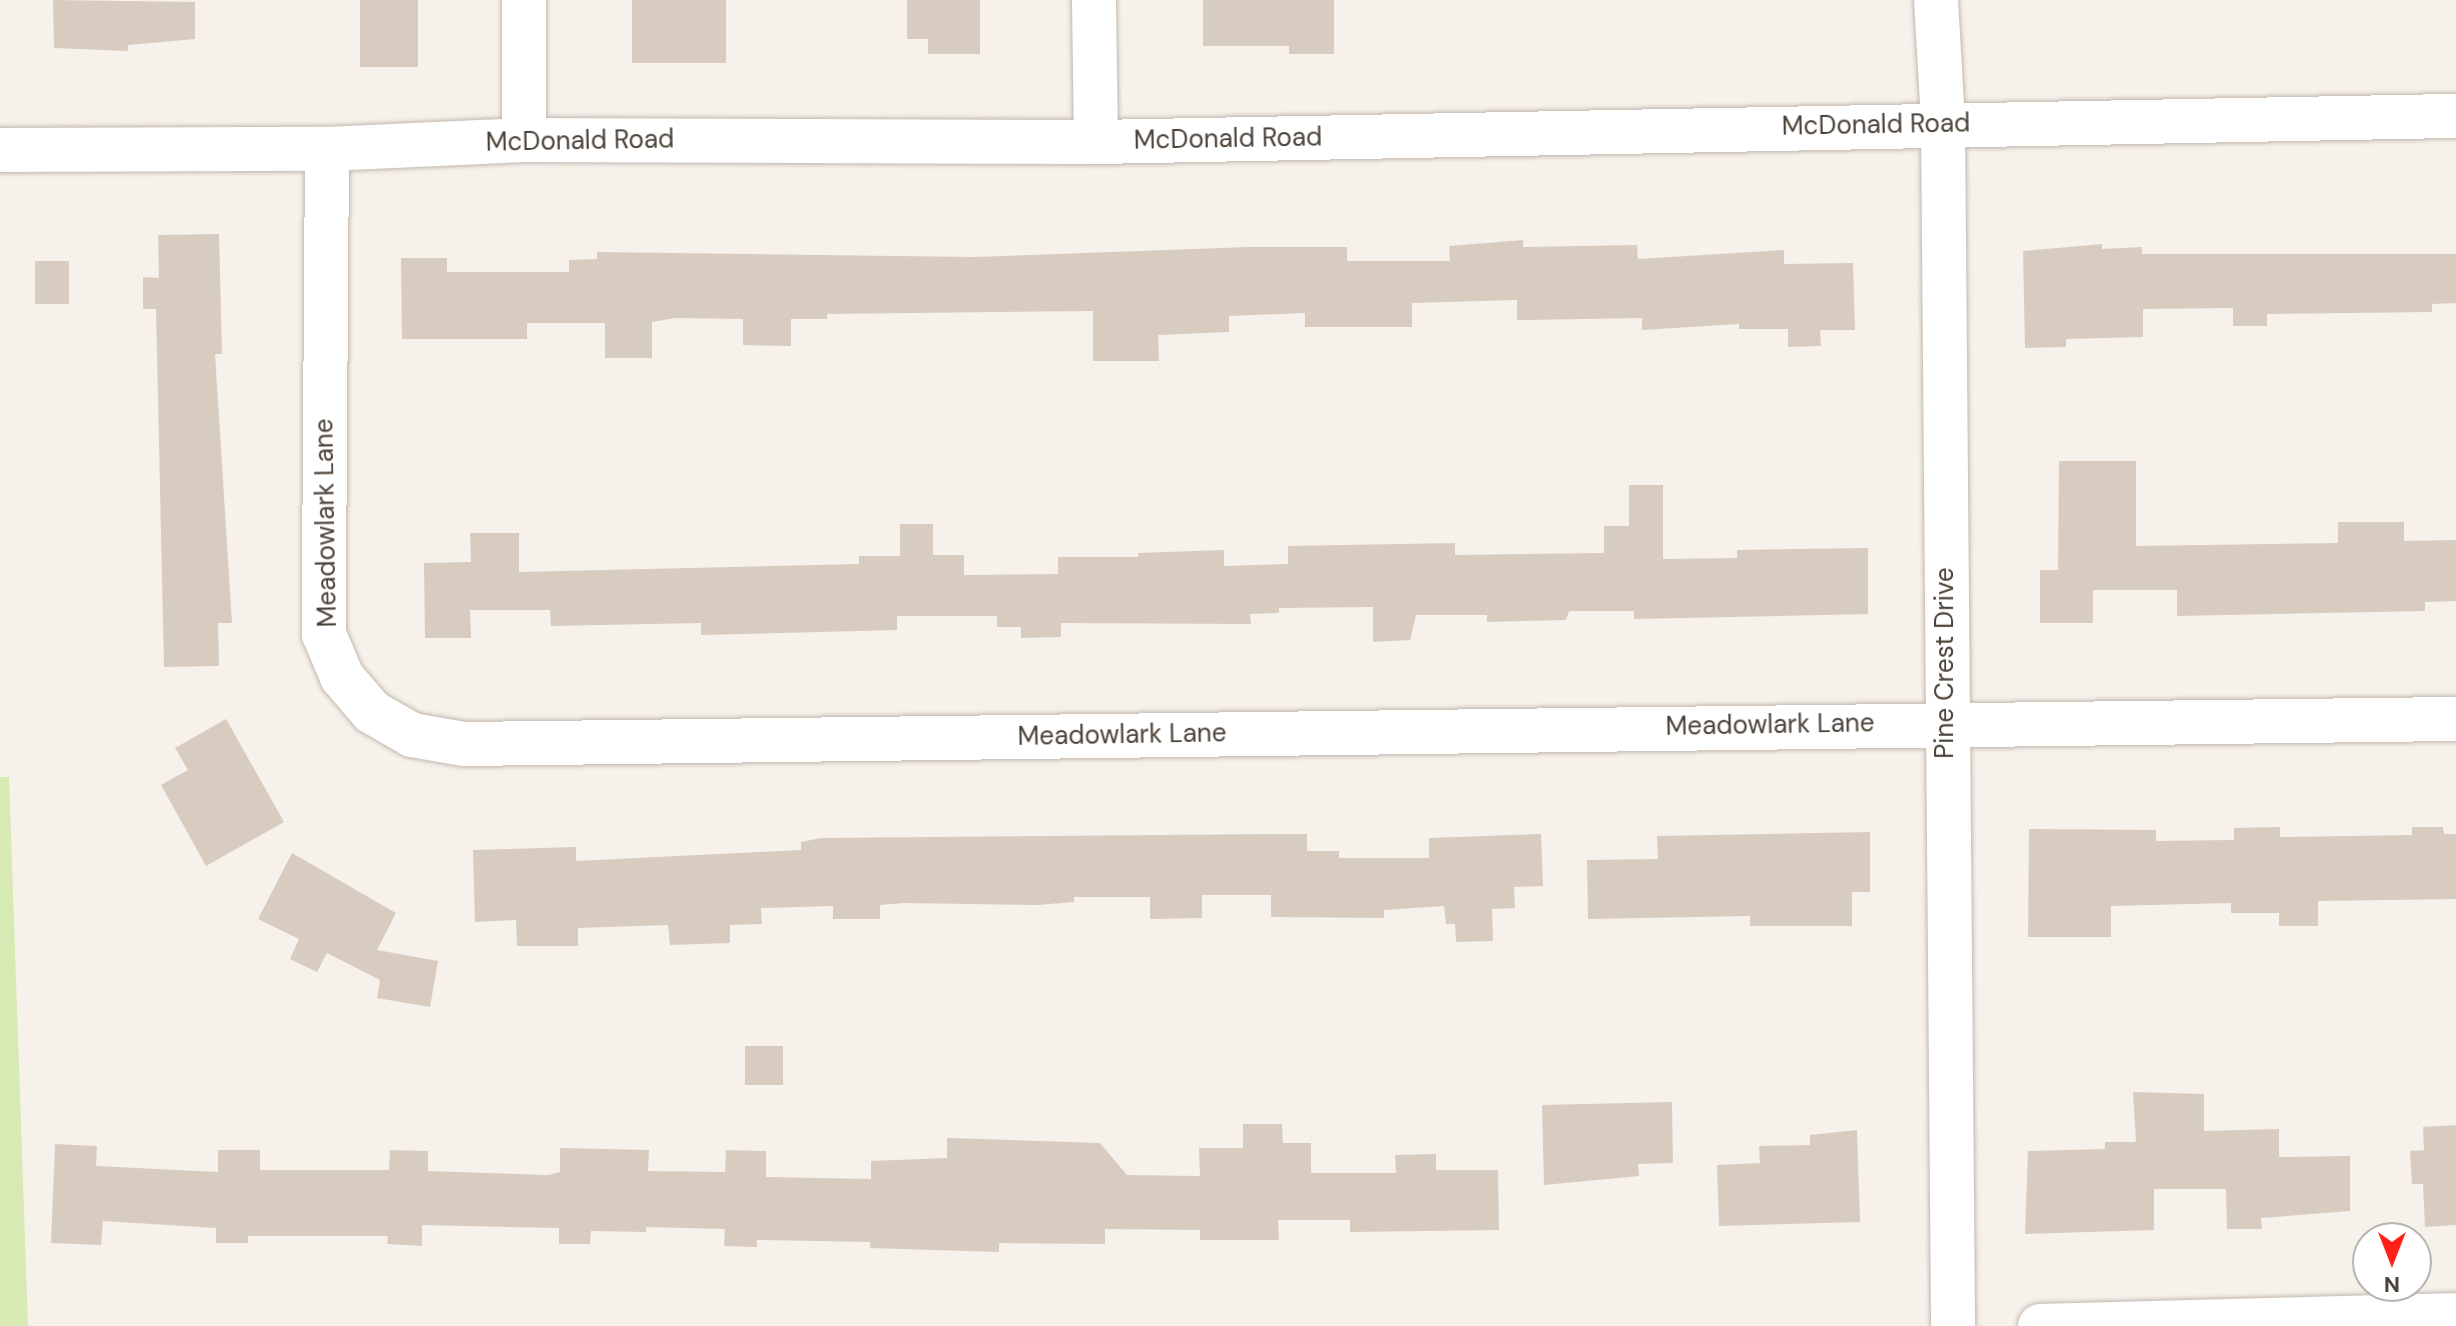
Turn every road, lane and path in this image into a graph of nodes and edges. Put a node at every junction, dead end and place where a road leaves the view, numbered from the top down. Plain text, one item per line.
1 (524, 0) edge
2 (1094, 0) edge
3 (1936, 0) edge
4 (2456, 116) edge
5 (1943, 123) junction
6 (524, 140) junction
7 (1096, 142) junction
8 (327, 149) junction
9 (0, 150) edge
10 (2456, 719) edge
11 (1946, 723) junction
12 (2456, 1315) edge
13 (1953, 1326) edge
14 (2040, 1326) edge

1 - 6 street
2 - 7 street
3 - 5 street, Pine Crest Drive
4 - 5 street, McDonald Road
5 - 7 street, McDonald Road
5 - 11 street, Pine Crest Drive
6 - 7 street, McDonald Road
6 - 8 street, McDonald Road
8 - 9 street, McDonald Road
8 - 11 street, Meadowlark Lane
10 - 11 street, Meadowlark Lane
11 - 13 street, Pine Crest Drive
12 - 14 street

